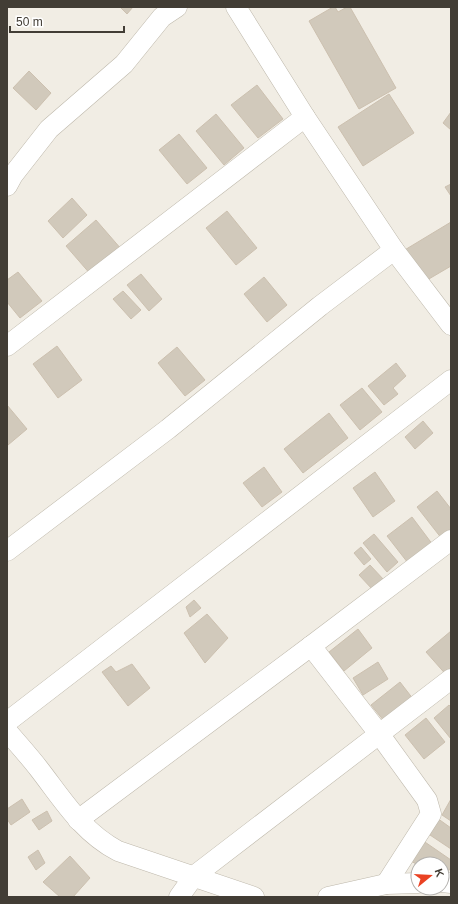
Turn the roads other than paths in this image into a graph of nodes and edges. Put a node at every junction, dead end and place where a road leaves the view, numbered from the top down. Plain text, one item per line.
1 (177, 7) edge
2 (236, 7) edge
3 (305, 117) junction
4 (7, 186) edge
5 (394, 250) junction
6 (451, 325) edge
7 (7, 346) edge
8 (451, 380) edge
9 (451, 540) edge
10 (7, 551) edge
11 (311, 646) junction
12 (451, 680) edge
13 (7, 722) edge
14 (7, 731) edge
15 (380, 735) junction
16 (78, 820) junction
17 (194, 876) junction
18 (410, 883) edge
19 (386, 884) junction
20 (179, 897) edge
21 (254, 897) edge
22 (328, 897) edge
23 (331, 897) edge

1 - 4 street
2 - 3 street
3 - 5 street
3 - 7 street
5 - 6 street
5 - 10 street
8 - 13 street
9 - 11 street
11 - 15 street
11 - 16 street
12 - 15 street
14 - 16 street
15 - 17 street
15 - 19 street
16 - 17 street
17 - 20 street
17 - 21 street
18 - 19 street
19 - 23 street
22 - 23 street

